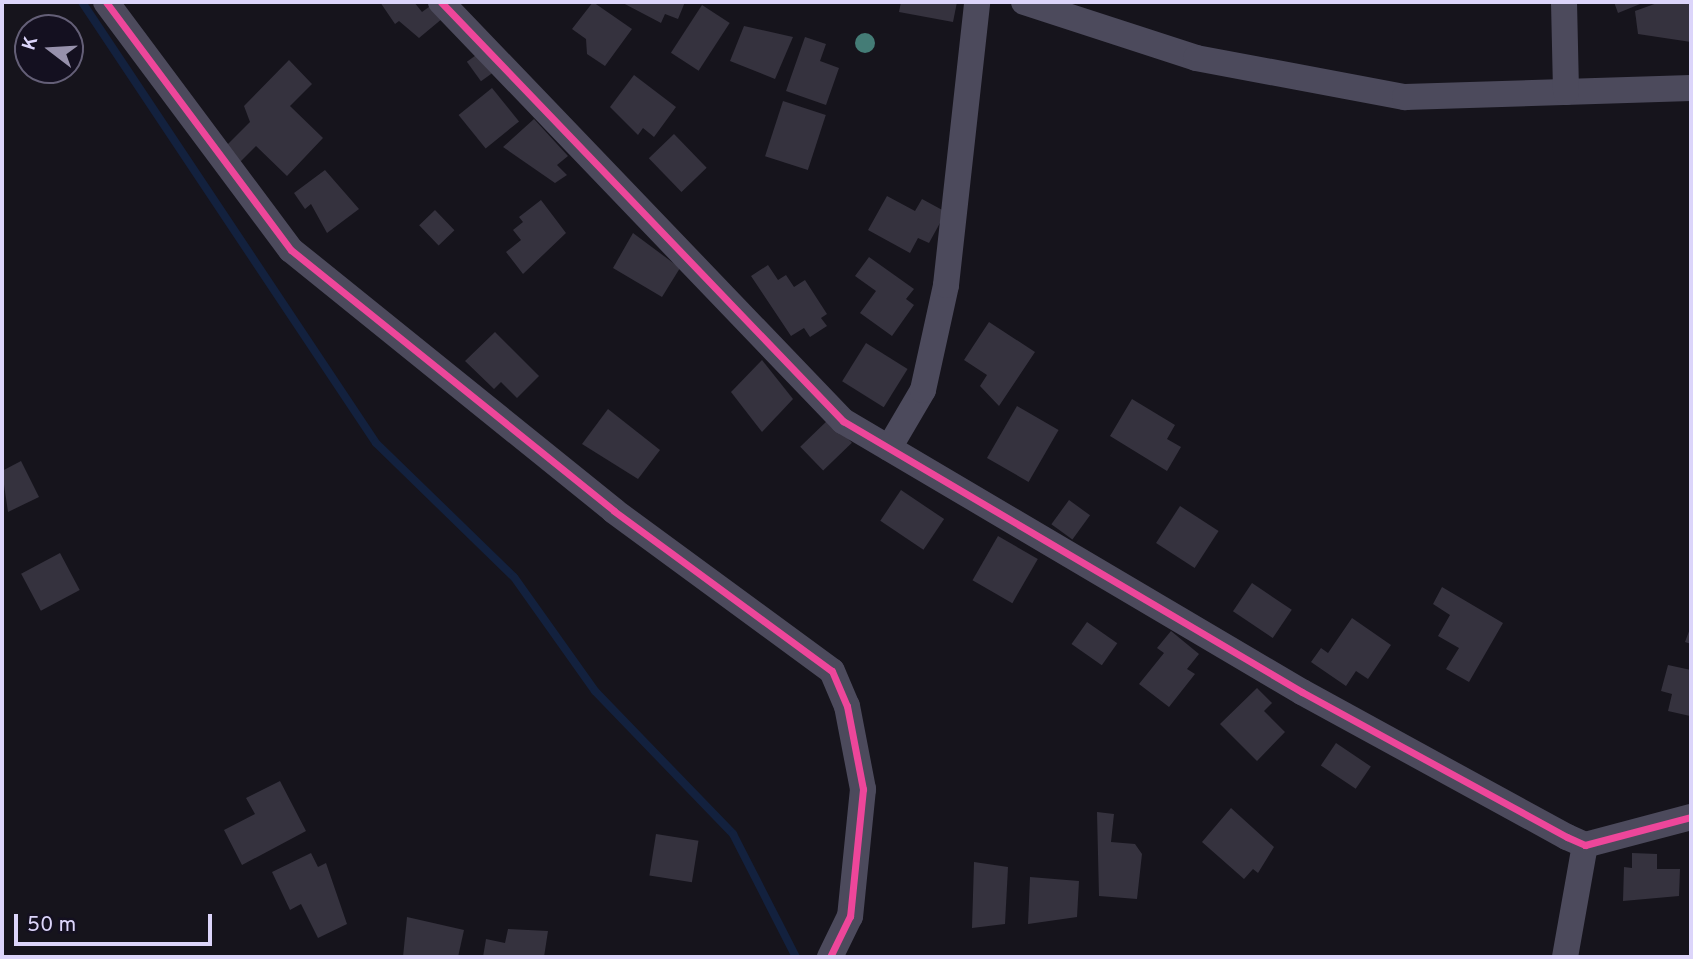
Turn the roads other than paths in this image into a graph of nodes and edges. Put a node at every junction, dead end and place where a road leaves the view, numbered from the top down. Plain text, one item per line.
1 (106, 2) edge
2 (441, 2) edge
3 (976, 2) edge
4 (1024, 2) edge
5 (1564, 2) edge
6 (1691, 88) edge
7 (1566, 92) junction
8 (888, 448) junction
9 (1691, 817) edge
10 (1585, 845) junction
11 (830, 957) edge
12 (1565, 957) edge

1 - 11 street
2 - 8 street
3 - 8 street
4 - 7 street
5 - 7 street
6 - 7 street
8 - 10 street
9 - 10 street
10 - 12 street

